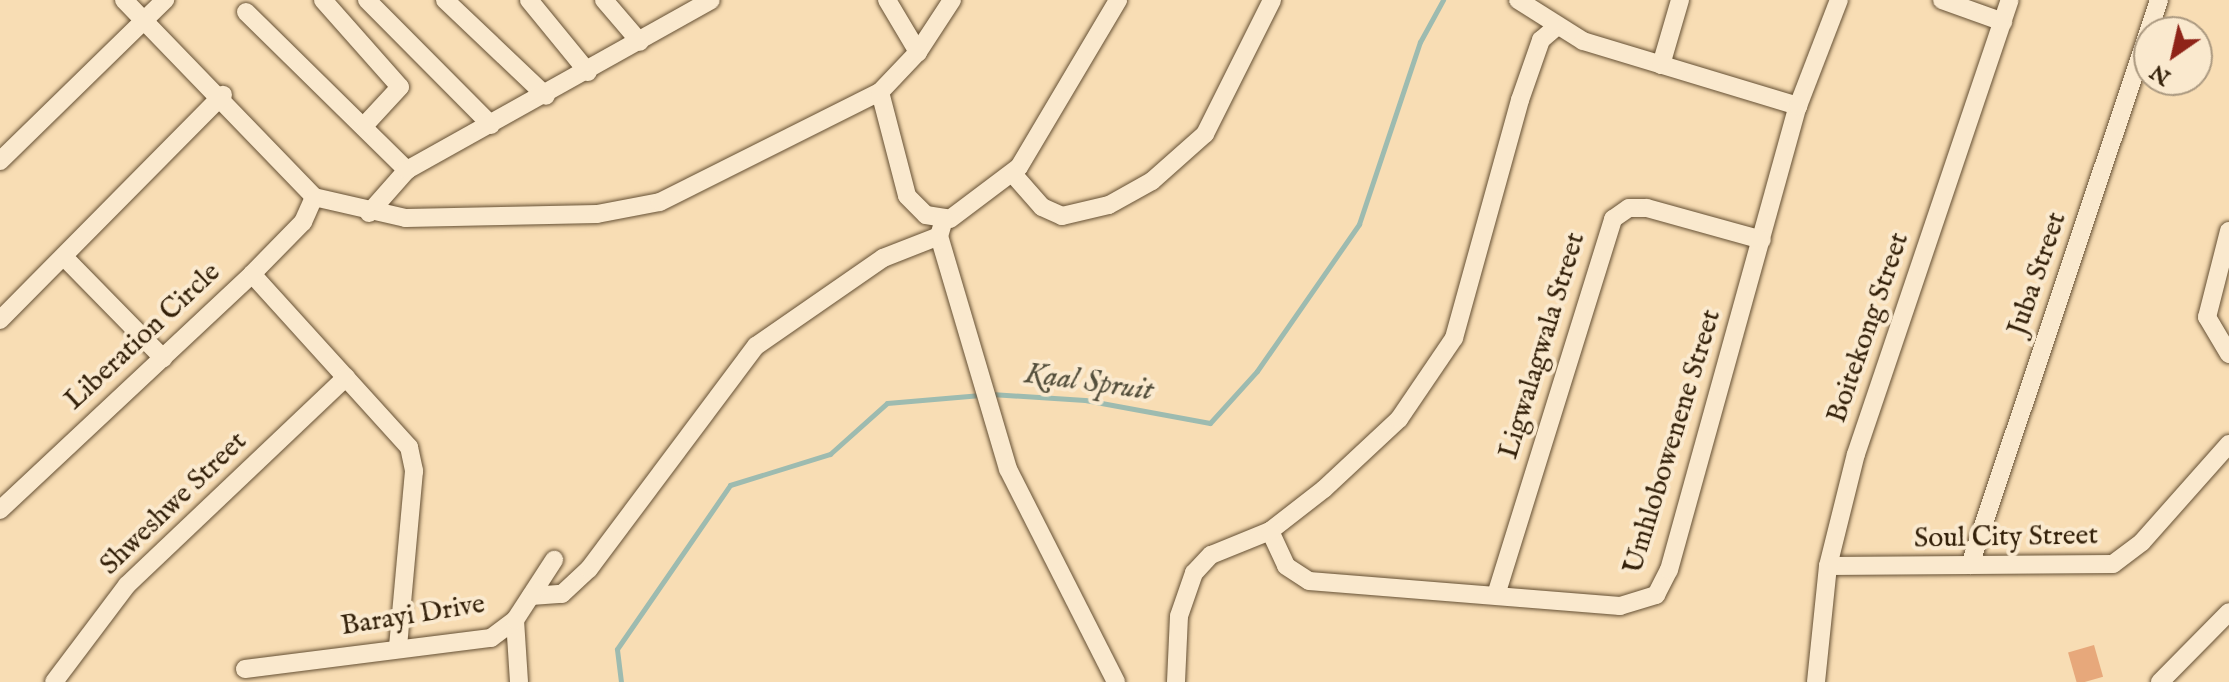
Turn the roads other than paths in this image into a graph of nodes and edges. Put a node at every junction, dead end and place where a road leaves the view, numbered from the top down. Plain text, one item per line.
1 (124, 0) edge
2 (165, 0) edge
3 (367, 0) edge
4 (445, 0) edge
5 (529, 0) edge
6 (604, 0) edge
7 (711, 0) edge
8 (887, 0) edge
9 (952, 0) edge
10 (1118, 0) edge
11 (1272, 0) edge
12 (1518, 0) edge
13 (1680, 0) edge
14 (1839, 0) edge
15 (1942, 0) edge
16 (2010, 0) edge
17 (2159, 0) edge
18 (334, 4) edge
19 (685, 6) edge
20 (246, 12) dead end
21 (144, 20) junction
22 (2003, 22) junction
23 (1555, 28) junction
24 (640, 42) junction
25 (918, 52) junction
26 (1661, 65) junction
27 (588, 72) junction
28 (880, 92) junction
29 (223, 95) junction
30 (546, 96) junction
31 (1798, 106) junction
32 (491, 125) junction
33 (363, 127) junction
34 (0, 161) edge
35 (407, 170) junction
36 (1013, 174) junction
37 (314, 197) junction
38 (369, 213) junction
39 (942, 228) junction
40 (2229, 231) edge
41 (1762, 240) junction
42 (66, 259) junction
43 (252, 274) junction
44 (0, 320) edge
45 (2229, 354) edge
46 (163, 358) junction
47 (346, 377) junction
48 (2229, 444) edge
49 (0, 510) edge
50 (1270, 531) junction
51 (554, 560) dead end
52 (1970, 565) junction
53 (1828, 566) junction
54 (1496, 595) junction
55 (531, 596) junction
56 (2229, 612) edge
57 (515, 620) junction
58 (398, 648) junction
59 (245, 669) dead end
60 (54, 682) edge
61 (519, 682) edge
62 (1116, 682) edge
63 (1176, 682) edge
64 (1816, 682) edge
65 (2160, 682) edge

1 - 21 street
2 - 21 street
3 - 32 street
4 - 30 street
5 - 27 street
6 - 24 street
7 - 19 street
8 - 25 street
9 - 25 street
10 - 36 street
11 - 36 street
12 - 23 street
13 - 26 street
14 - 31 street, Umhlobowenene Street
15 - 22 street
16 - 22 street, Boitekong Street
17 - 52 street, Juba Street
18 - 33 street
19 - 24 street
20 - 33 street
21 - 29 street
21 - 34 street
22 - 53 street, Boitekong Street
23 - 26 street
23 - 50 street
24 - 27 street
25 - 28 street
26 - 31 street
27 - 30 street
28 - 38 street
28 - 39 street
29 - 37 street
29 - 42 street
30 - 32 street
31 - 41 street, Umhlobowenene Street
32 - 35 street
33 - 35 street
35 - 38 street
36 - 39 street
37 - 38 street
37 - 43 street, Liberation Circle
39 - 55 street
39 - 62 street
40 - 45 street
41 - 54 street, Umhlobowenene Street
41 - 54 street, Ligwalagwala Street
42 - 44 street
42 - 46 street
43 - 46 street, Liberation Circle
43 - 47 street
46 - 49 street, Liberation Circle
47 - 58 street
47 - 60 street, Shweshwe Street
48 - 52 street, Soul City Street
50 - 54 street, Umhlobowenene Street
50 - 63 street
51 - 55 street, Barayi Drive
52 - 53 street, Soul City Street
53 - 64 street, Boitekong Street
55 - 57 street, Barayi Drive
56 - 65 street
57 - 58 street, Barayi Drive
57 - 61 street
58 - 59 street, Barayi Drive

